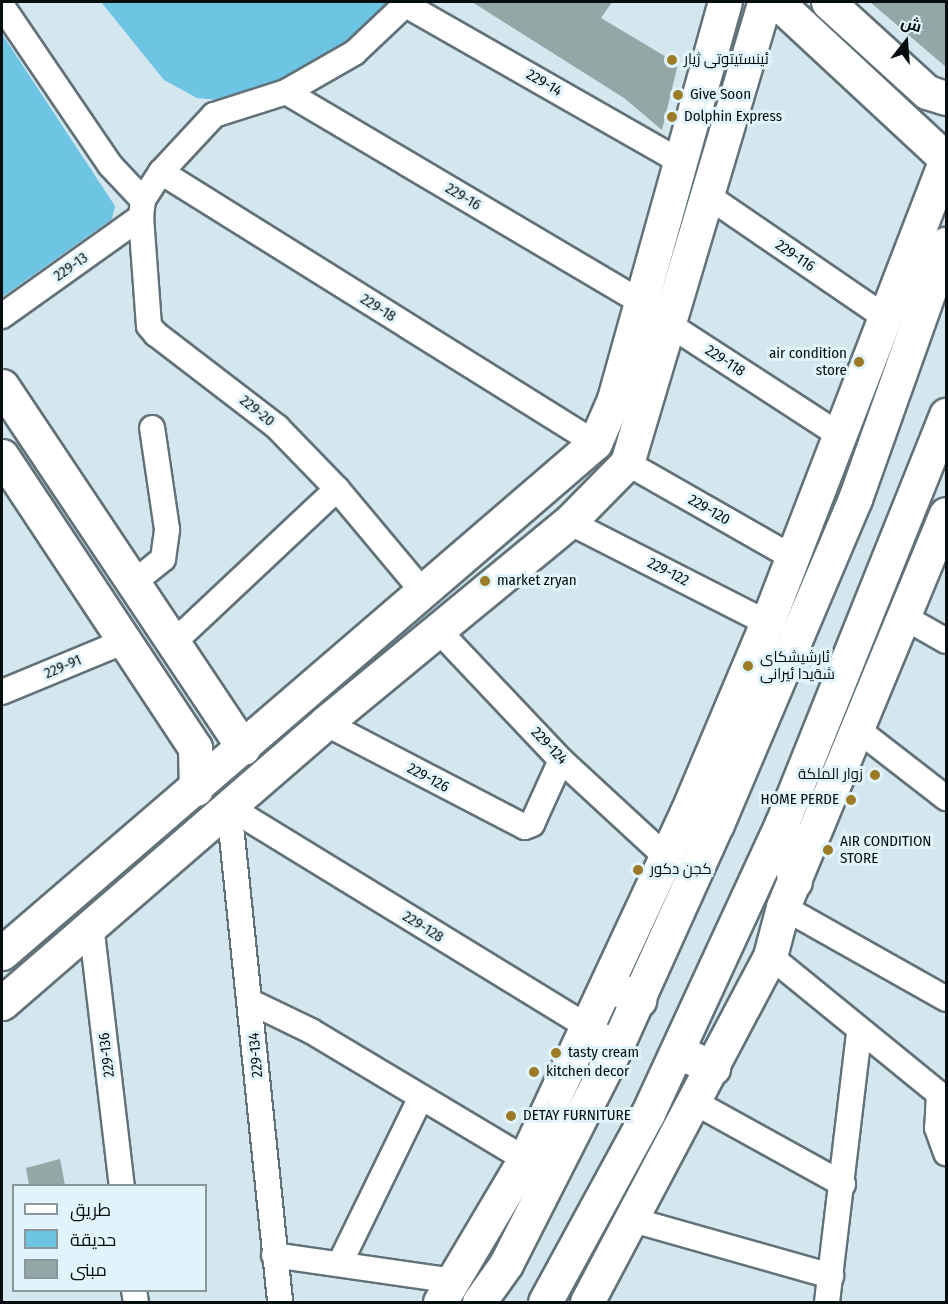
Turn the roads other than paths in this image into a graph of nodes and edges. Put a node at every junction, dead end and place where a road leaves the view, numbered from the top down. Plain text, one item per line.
1 (725, 2) edge
2 (776, 2) edge
3 (828, 2) edge
4 (407, 3) edge
5 (2, 6) edge
6 (286, 92) junction
7 (946, 98) edge
8 (946, 160) edge
9 (681, 162) junction
10 (161, 172) junction
11 (708, 196) junction
12 (142, 208) junction
13 (657, 244) junction
14 (946, 244) edge
15 (690, 255) junction
16 (641, 302) junction
17 (2, 316) edge
18 (884, 316) junction
19 (670, 325) junction
20 (2, 386) edge
21 (946, 415) edge
22 (152, 428) dead end
23 (841, 436) junction
24 (595, 443) junction
25 (2, 456) edge
26 (627, 463) junction
27 (337, 489) junction
28 (946, 514) edge
29 (569, 522) junction
30 (792, 557) junction
31 (132, 584) junction
32 (424, 593) junction
33 (904, 617) junction
34 (767, 623) junction
35 (437, 629) junction
36 (125, 641) junction
37 (946, 641) edge
38 (173, 643) junction
39 (2, 692) edge
40 (206, 694) junction
41 (174, 715) junction
42 (325, 723) junction
43 (857, 729) junction
44 (243, 748) junction
45 (561, 760) junction
46 (196, 789) junction
47 (946, 798) edge
48 (229, 807) junction
49 (687, 812) junction
50 (782, 823) junction
51 (717, 824) junction
52 (666, 857) junction
53 (789, 894) junction
54 (92, 924) junction
55 (2, 953) edge
56 (770, 956) junction
57 (610, 985) junction
58 (946, 999) edge
59 (639, 1000) junction
60 (251, 1002) junction
61 (2, 1003) edge
62 (588, 1030) junction
63 (859, 1033) junction
64 (617, 1045) junction
65 (677, 1051) junction
66 (712, 1068) junction
67 (943, 1094) edge
68 (420, 1099) junction
69 (696, 1103) junction
70 (946, 1153) edge
71 (525, 1159) junction
72 (122, 1184) edge
73 (843, 1184) junction
74 (633, 1220) junction
75 (274, 1255) junction
76 (341, 1261) junction
77 (831, 1276) junction
78 (448, 1292) edge
79 (549, 1297) edge
80 (280, 1302) edge
81 (479, 1302) edge
82 (588, 1302) edge
83 (827, 1302) edge

1 - 9 main road
2 - 8 main road
2 - 11 main road
3 - 7 main road
4 - 6 street
4 - 9 street, 229-14
5 - 12 street
6 - 10 street
6 - 16 street, 229-16
8 - 18 main road
9 - 13 main road
10 - 12 street
10 - 24 street, 229-18
11 - 15 main road
11 - 18 street, 229-116
12 - 17 street, 229-13
12 - 27 street, 229-20
13 - 15 main road
13 - 16 main road
14 - 51 main road
15 - 19 main road
16 - 24 main road
18 - 23 main road
19 - 23 street, 229-118
19 - 26 main road
20 - 31 main road
21 - 50 main road
22 - 31 street
23 - 30 main road
24 - 32 main road
25 - 36 main road
26 - 29 main road
26 - 30 street, 229-120
27 - 32 street, 229-20
27 - 38 street
28 - 33 main road
29 - 34 street, 229-122
29 - 35 main road
30 - 34 main road
31 - 38 main road
32 - 44 main road
33 - 37 street
33 - 43 main road
34 - 49 main road
35 - 42 main road
35 - 45 street, 229-124
36 - 39 street, 229-91
36 - 41 main road
38 - 40 main road
40 - 41 main road
40 - 44 main road
41 - 46 main road
42 - 45 street, 229-126
42 - 48 main road
43 - 47 street
43 - 53 main road
44 - 46 main road
45 - 52 street, 229-124
46 - 55 main road
48 - 54 main road
48 - 60 street, 229-134
48 - 62 street, 229-128
49 - 51 main road
49 - 52 main road
50 - 53 main road
50 - 65 main road
51 - 59 main road
52 - 57 main road
53 - 56 main road
53 - 58 street
54 - 61 main road
54 - 72 street, 229-136
56 - 63 street
56 - 66 main road
57 - 59 main road
57 - 62 main road
59 - 64 main road
60 - 68 street
60 - 75 street, 229-134
62 - 64 street, 229-128
62 - 71 main road
63 - 67 street
63 - 73 street
64 - 81 main road
65 - 66 main road
65 - 79 main road
66 - 69 main road
67 - 70 street
68 - 71 street
68 - 76 street
69 - 73 street
69 - 74 main road
71 - 78 main road
73 - 77 street
74 - 77 street
74 - 82 main road
75 - 76 street
75 - 80 street, 229-134
76 - 78 street
77 - 83 street
79 - 82 street

